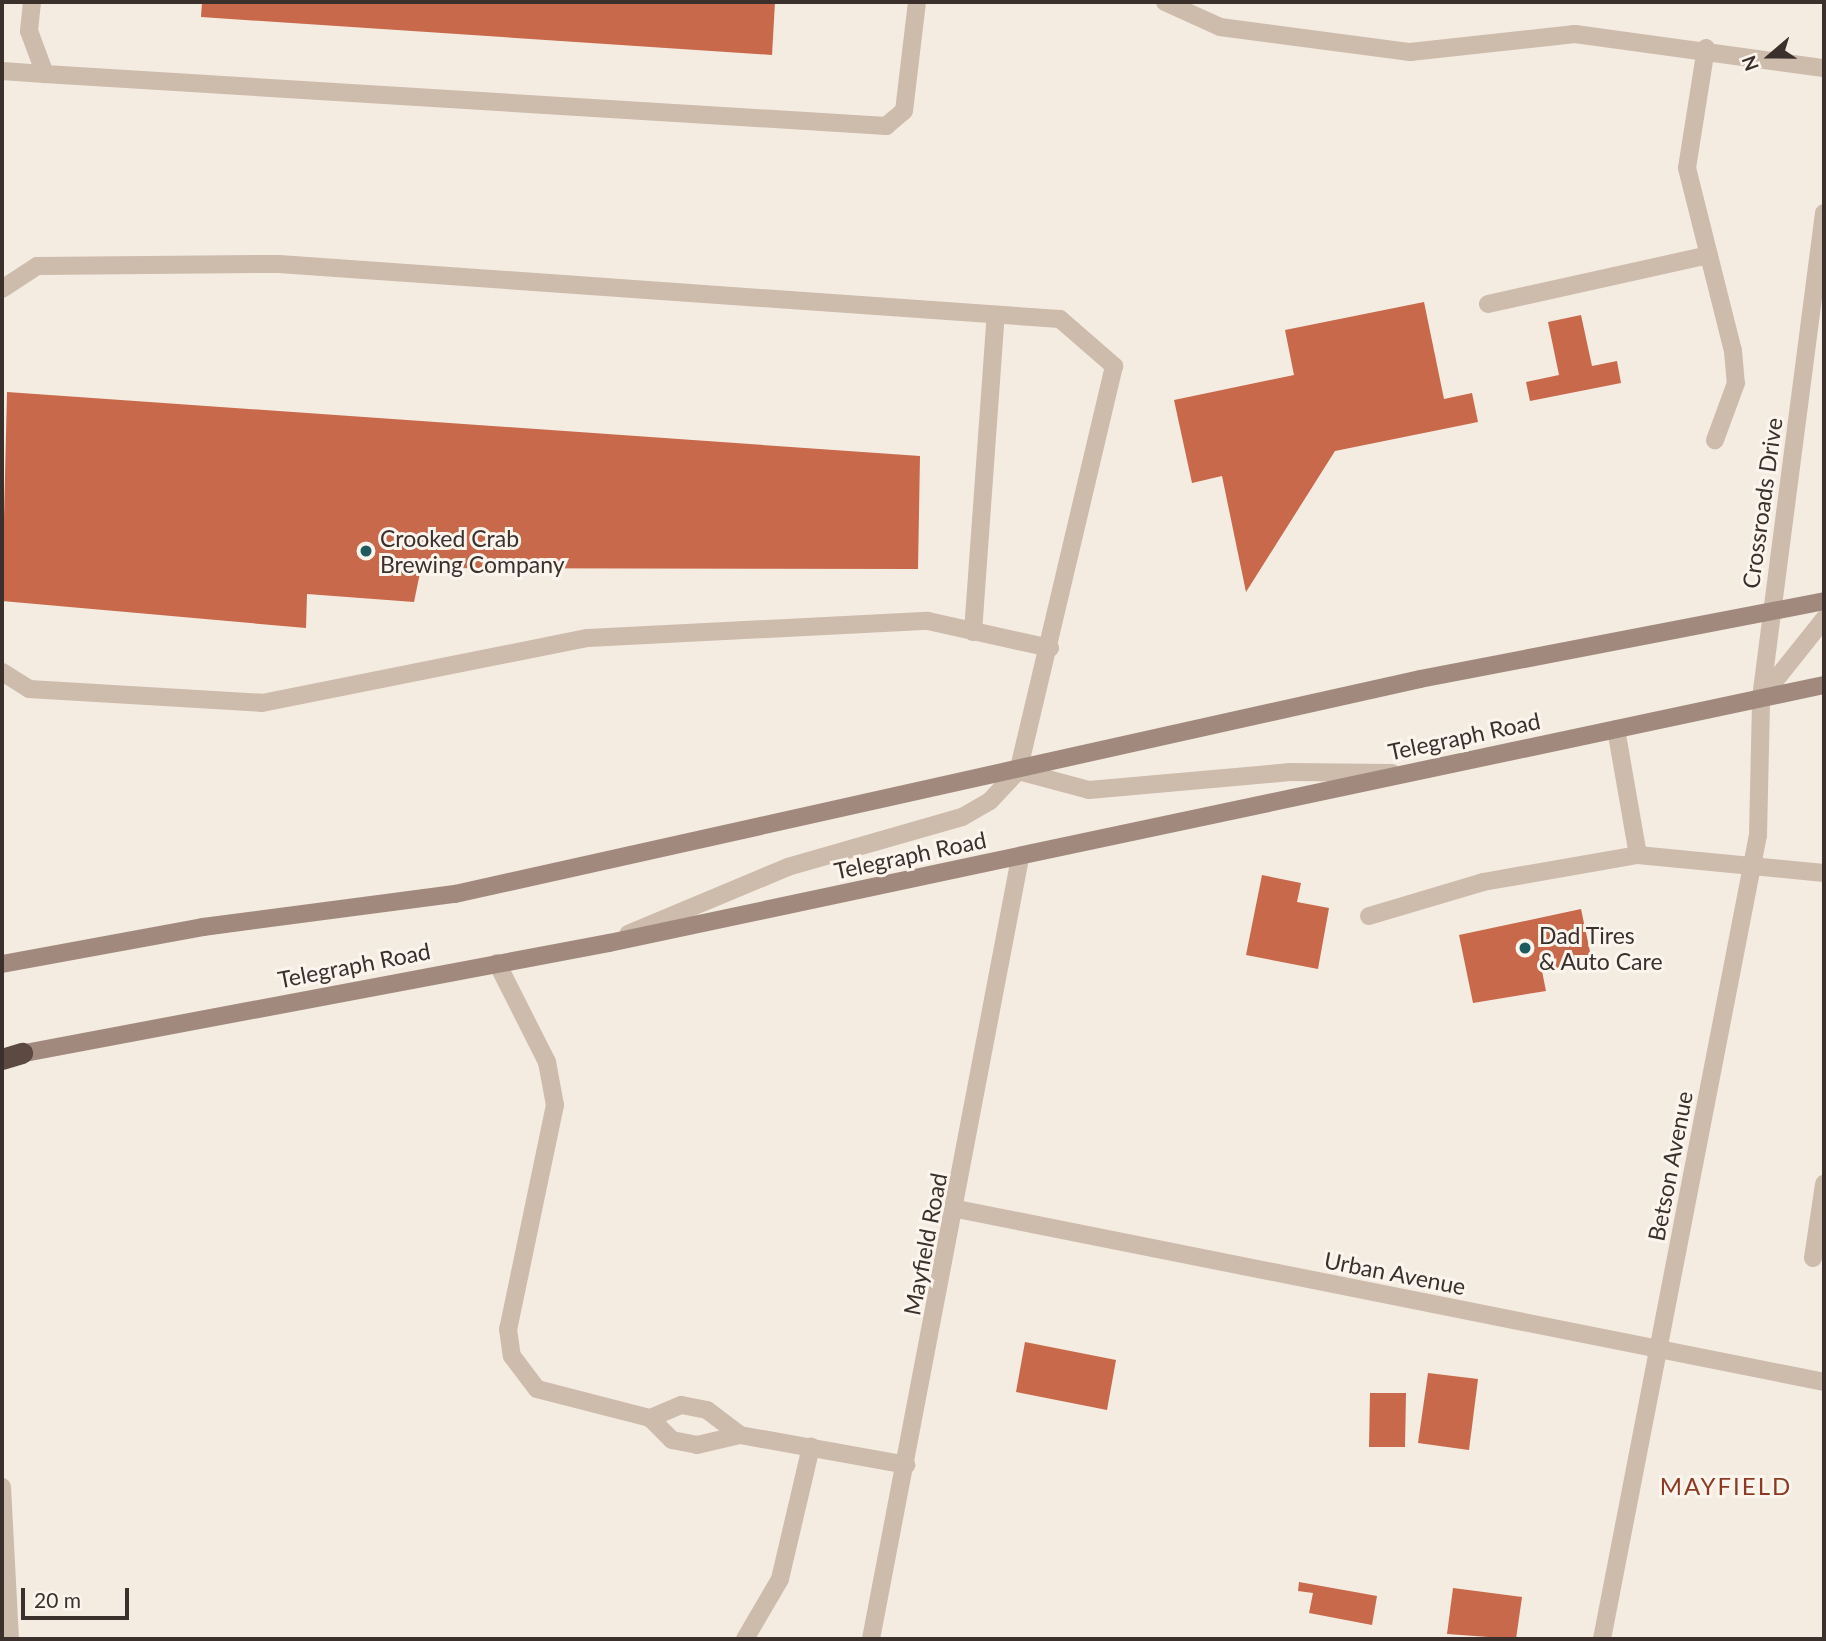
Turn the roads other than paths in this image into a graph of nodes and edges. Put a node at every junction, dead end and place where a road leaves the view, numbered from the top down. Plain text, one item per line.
1 (32, 2) edge
2 (917, 2) edge
3 (1165, 2) edge
4 (1706, 48) junction
5 (1824, 68) edge
6 (2, 71) edge
7 (45, 74) junction
8 (1824, 213) edge
9 (1709, 255) junction
10 (2, 289) edge
11 (1488, 304) dead end
12 (996, 315) junction
13 (1715, 440) dead end
14 (1824, 601) edge
15 (1772, 609) junction
16 (1824, 619) edge
17 (973, 632) junction
18 (1050, 648) junction
19 (2, 672) edge
20 (1824, 685) edge
21 (1761, 698) junction
22 (1616, 729) junction
23 (1018, 771) junction
24 (1410, 773) junction
25 (1638, 855) junction
26 (1020, 858) junction
27 (1752, 867) junction
28 (1824, 873) edge
29 (1368, 916) dead end
30 (609, 943) junction
31 (497, 963) junction
32 (2, 964) edge
33 (9, 1057) edge
34 (1824, 1184) edge
35 (957, 1209) junction
36 (1813, 1258) dead end
37 (1655, 1350) junction
38 (1824, 1382) edge
39 (650, 1418) junction
40 (740, 1435) junction
41 (811, 1447) junction
42 (906, 1465) junction
43 (2, 1487) edge
44 (10, 1639) edge
45 (745, 1639) edge
46 (871, 1639) edge
47 (1602, 1639) edge

1 - 7 street
2 - 7 street
3 - 4 street
4 - 5 street
4 - 9 street
6 - 7 street
8 - 15 street, Crossroads Drive
9 - 11 street
9 - 13 street
10 - 12 street
12 - 17 street
12 - 18 street
14 - 15 main road
15 - 21 street, Crossroads Drive
15 - 23 main road
16 - 21 street
17 - 18 street
17 - 19 street
18 - 23 street
20 - 21 main road, Telegraph Road
21 - 22 main road, Telegraph Road
21 - 27 street, Betson Avenue
22 - 24 main road, Telegraph Road
22 - 25 street
23 - 24 street
23 - 30 street
23 - 32 main road
24 - 26 main road, Telegraph Road
25 - 27 street
25 - 29 street
26 - 30 main road, Telegraph Road
26 - 35 street, Mayfield Road
27 - 28 street
27 - 37 street, Betson Avenue
30 - 31 main road, Telegraph Road
31 - 33 main road, Telegraph Road
31 - 39 street
34 - 36 street
35 - 37 street, Urban Avenue
35 - 42 street, Mayfield Road
37 - 38 street, Urban Avenue
37 - 47 street, Betson Avenue
39 - 40 street
39 - 40 street
40 - 41 street
41 - 42 street
41 - 45 street
42 - 46 street, Mayfield Road
43 - 44 street

